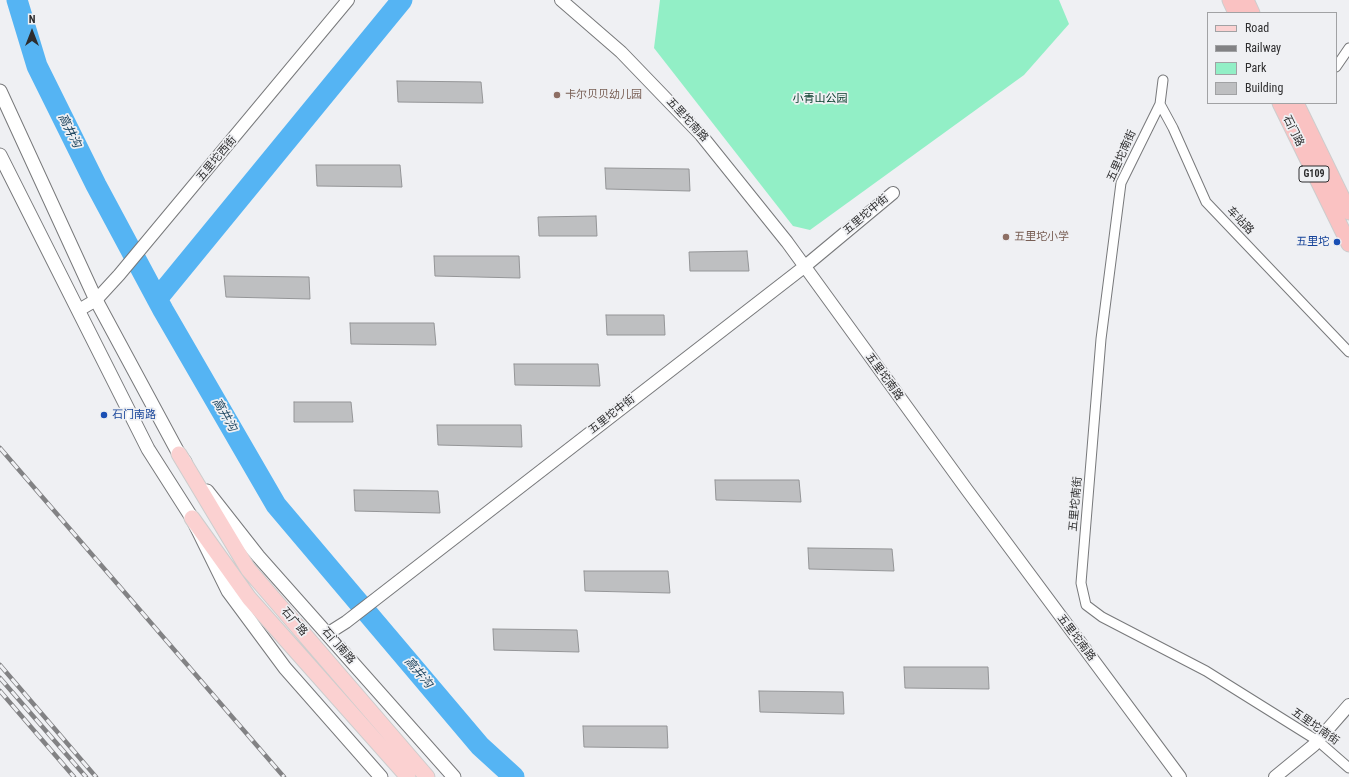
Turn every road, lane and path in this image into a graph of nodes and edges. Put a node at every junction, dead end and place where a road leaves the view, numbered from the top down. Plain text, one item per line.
1 (348, 0) edge
2 (562, 0) edge
3 (1230, 0) edge
4 (1246, 0) edge
5 (1236, 12) edge
6 (1252, 12) edge
7 (1349, 48) edge
8 (1337, 66) edge
9 (1163, 80) dead end
10 (0, 91) edge
11 (1160, 104) junction
12 (1289, 105) edge
13 (0, 155) edge
14 (893, 193) dead end
15 (1349, 212) edge
16 (1349, 244) edge
17 (804, 266) junction
18 (96, 300) junction
19 (79, 310) junction
20 (1349, 352) edge
21 (179, 454) junction
22 (192, 518) junction
23 (327, 634) junction
24 (1349, 705) edge
25 (1318, 741) junction
26 (1349, 768) edge
27 (381, 777) edge
28 (408, 777) edge
29 (427, 777) edge
30 (454, 777) edge
31 (1180, 777) edge
32 (1275, 777) edge

1 - 18 street, 五里坨西街
2 - 17 street, 五里坨南路
3 - 5 highway
4 - 6 highway
7 - 8 street
9 - 11 street
10 - 18 main road, 石门南路
11 - 20 street, 车站路
11 - 25 street, 五里坨南街
12 - 15 highway, 石门路 / G109
12 - 16 highway, 石门路 / G109
13 - 19 main road
14 - 17 street, 五里坨中街
17 - 23 street, 五里坨中街
17 - 31 street, 五里坨南路
18 - 19 street, 五里坨西街
18 - 21 main road, 石门南路
19 - 22 main road
21 - 23 main road, 石门南路
21 - 29 main road, 石广路
22 - 27 main road
22 - 28 main road, 石广路
23 - 30 main road, 石门南路
24 - 25 street
25 - 26 street, 五里坨南街
25 - 32 street

